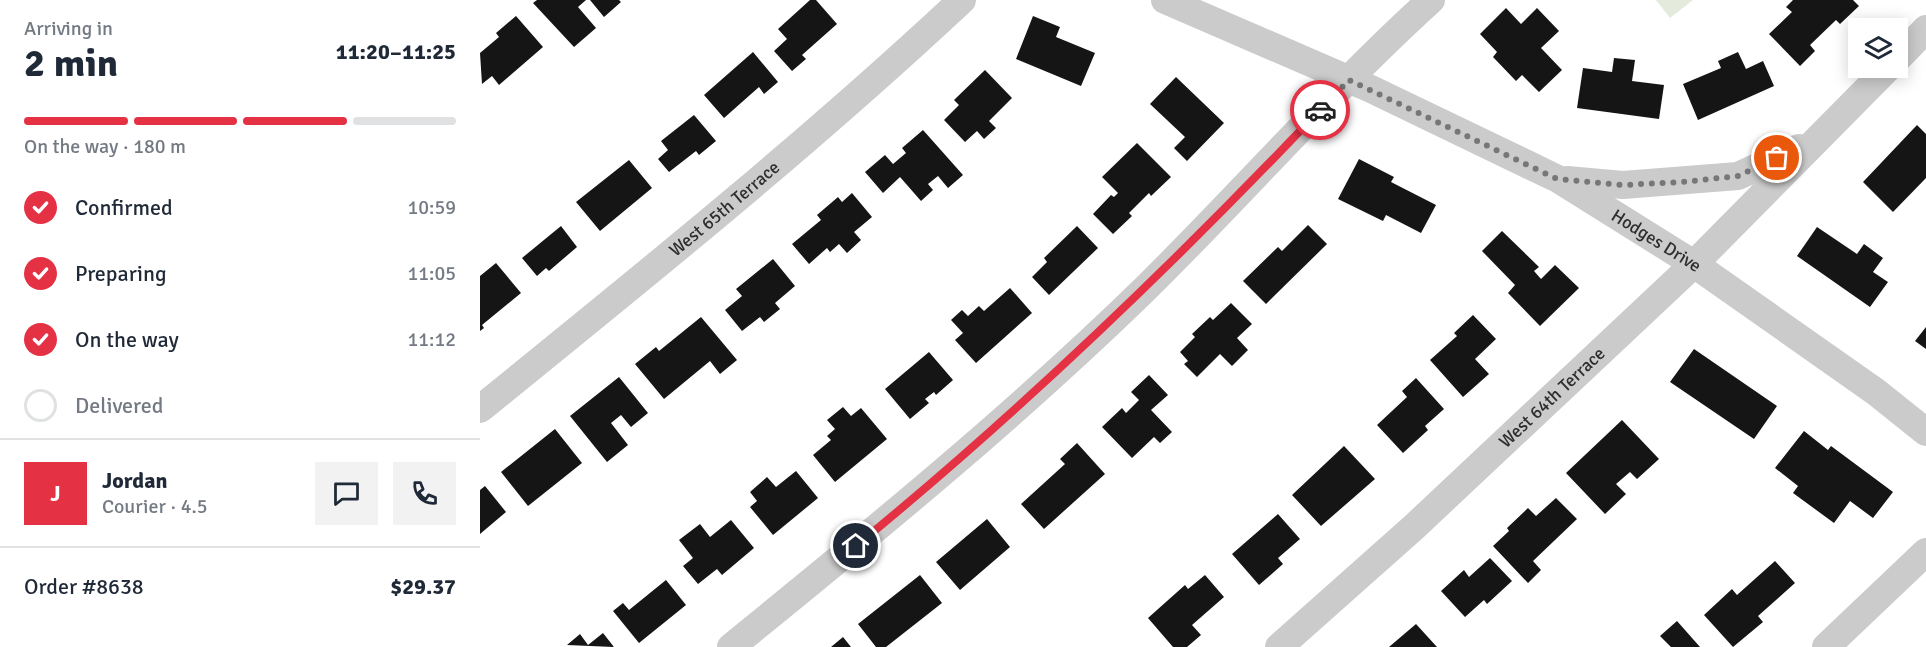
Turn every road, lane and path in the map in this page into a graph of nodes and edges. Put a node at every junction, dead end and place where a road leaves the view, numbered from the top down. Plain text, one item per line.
1 (962, 0) edge
2 (1165, 0) edge
3 (1431, 0) edge
4 (1926, 29) edge
5 (1908, 48) edge
6 (1878, 78) edge
7 (1349, 80) junction
8 (1817, 140) junction
9 (1557, 179) junction
10 (1694, 264) junction
11 (480, 409) edge
12 (1926, 432) edge
13 (1926, 552) edge
14 (731, 647) edge
15 (1279, 647) edge
16 (1826, 647) edge

1 - 11 street, West 65th Terrace
2 - 7 street, Hodges Drive
3 - 7 street
4 - 5 street
6 - 8 street, West 64th Terrace
7 - 9 street, Hodges Drive
7 - 14 street
8 - 9 street, West 64th Terrace
8 - 10 street, West 64th Terrace
9 - 10 street, Hodges Drive
10 - 12 street, Hodges Drive
10 - 15 street, West 64th Terrace
13 - 16 street

